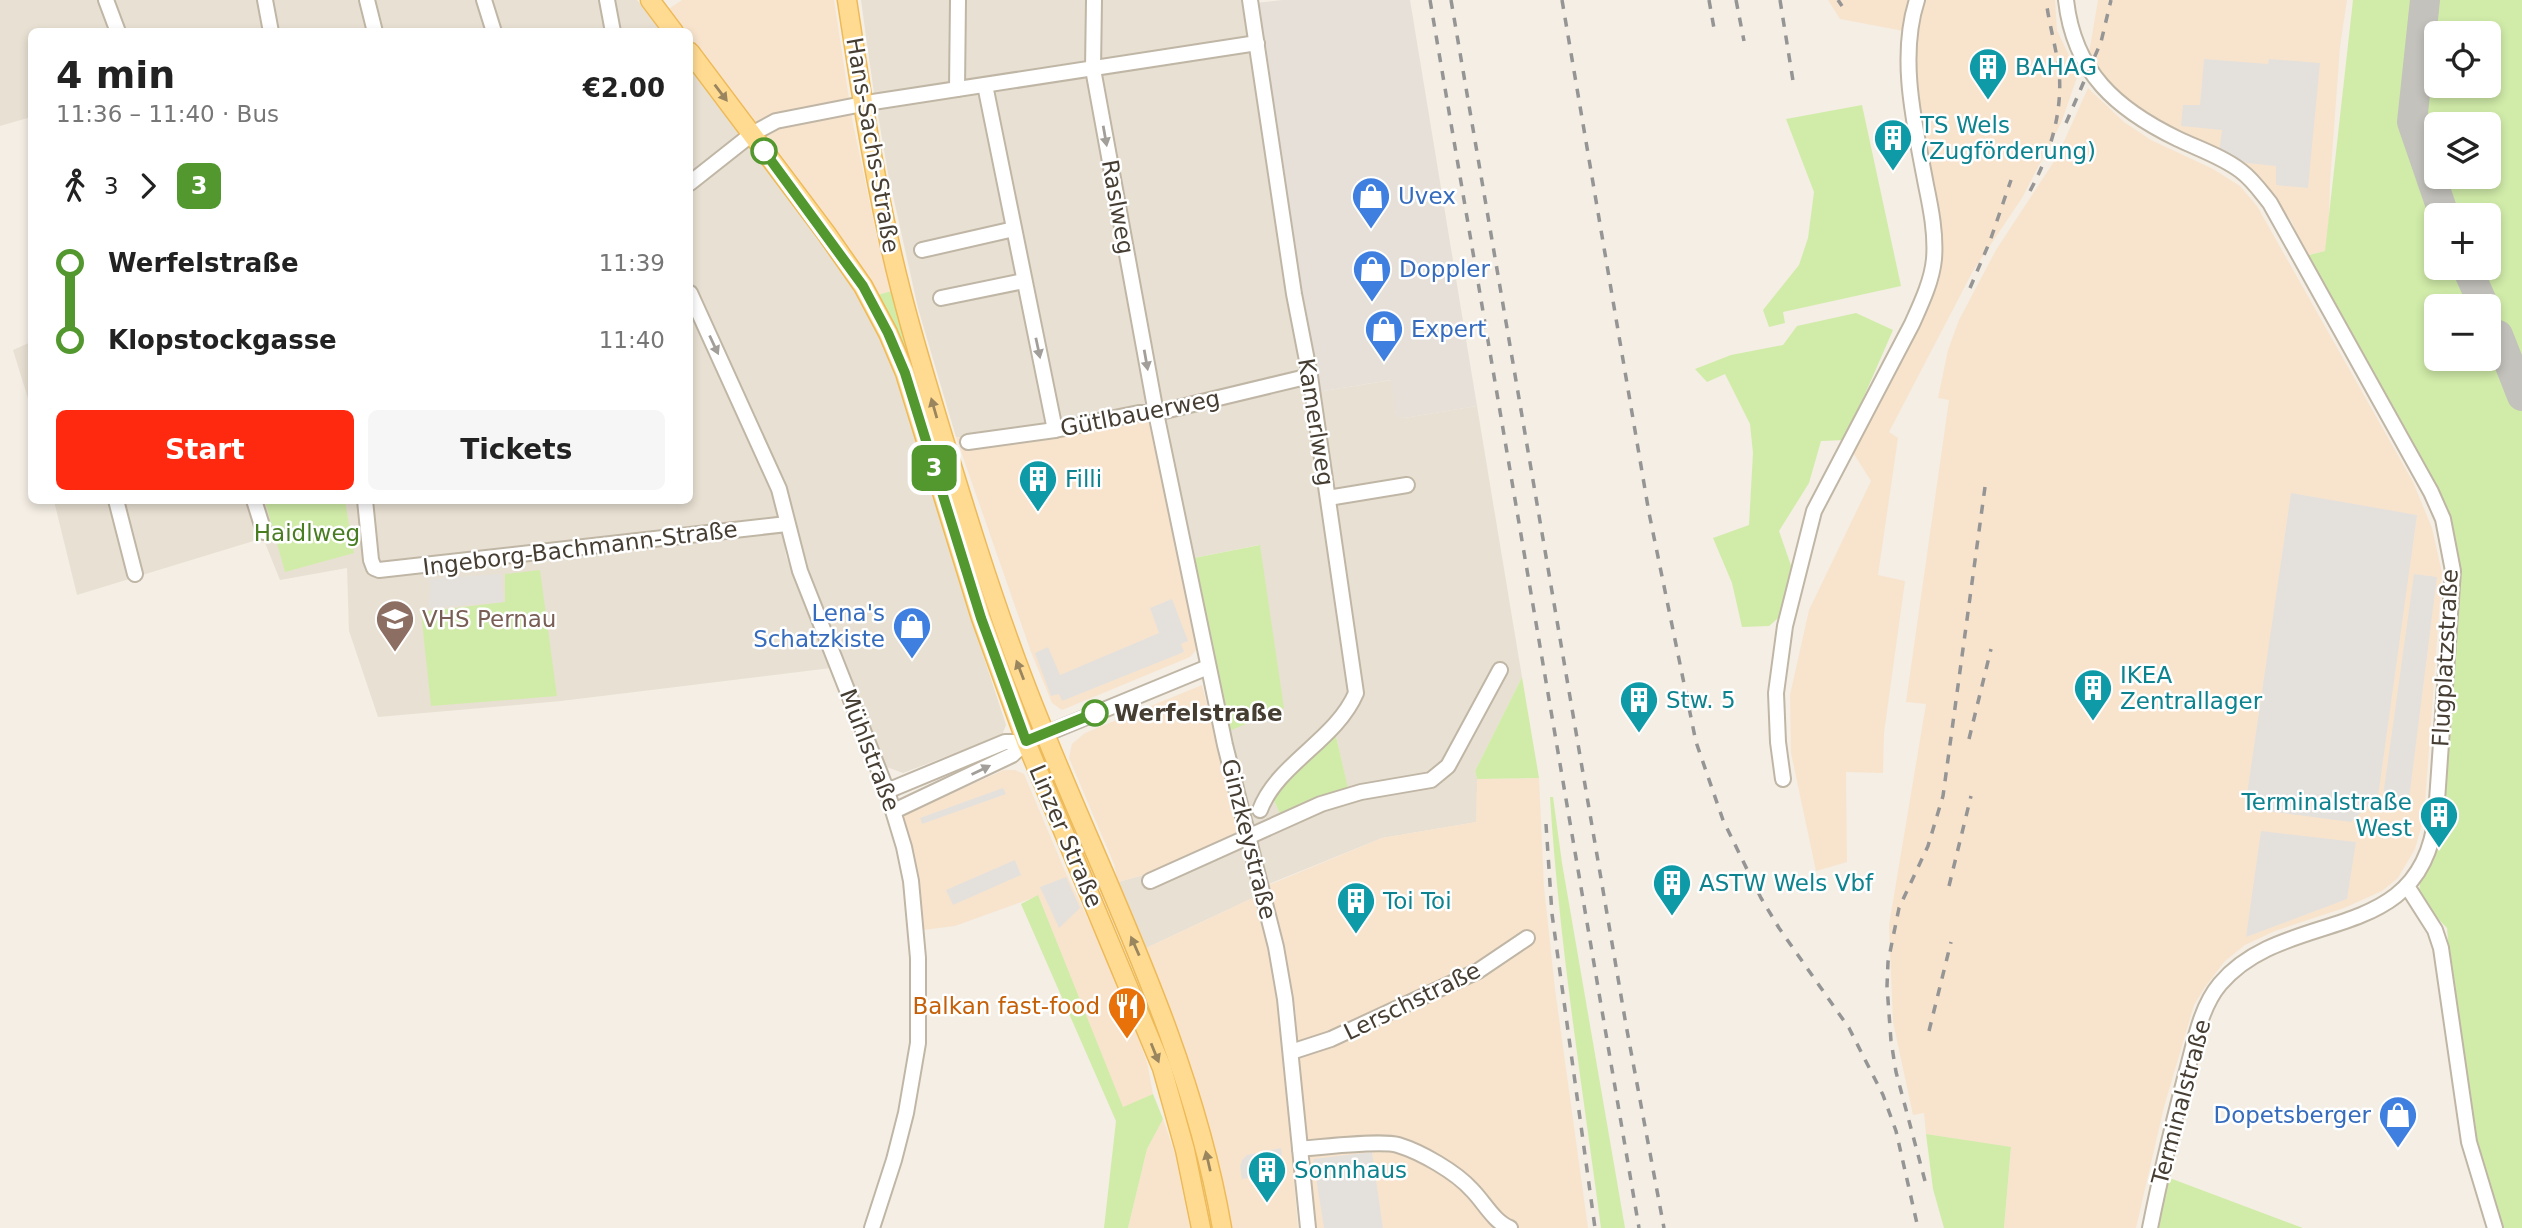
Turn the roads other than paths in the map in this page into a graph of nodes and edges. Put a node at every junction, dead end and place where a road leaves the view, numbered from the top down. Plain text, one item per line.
1 (106, 0) edge
2 (265, 0) edge
3 (367, 0) edge
4 (485, 0) edge
5 (607, 0) edge
6 (650, 0) edge
7 (846, 0) edge
8 (958, 0) edge
9 (1094, 0) edge
10 (1250, 0) edge
11 (1917, 0) edge
12 (2066, 0) edge
13 (116, 28) edge
14 (270, 28) edge
15 (374, 28) edge
16 (493, 28) edge
17 (612, 28) edge
18 (671, 28) edge
19 (1257, 43) junction
20 (693, 56) edge
21 (1093, 69) junction
22 (985, 85) junction
23 (957, 89) junction
24 (863, 104) junction
25 (752, 134) junction
26 (693, 181) edge
27 (1014, 229) junction
28 (922, 250) dead end
29 (1024, 281) junction
30 (901, 290) joint
31 (941, 298) dead end
32 (693, 300) edge
33 (1310, 376) junction
34 (1156, 413) junction
35 (1055, 430) junction
36 (968, 442) dead end
37 (1407, 485) dead end
38 (1328, 498) junction
39 (117, 504) edge
40 (255, 504) edge
41 (365, 504) edge
42 (786, 524) junction
43 (264, 532) dead end
44 (135, 574) dead end
45 (1208, 667) junction
46 (1500, 670) dead end
47 (1045, 734) junction
48 (1026, 741) junction
49 (1783, 779) dead end
50 (887, 791) junction
51 (1261, 810) dead end
52 (894, 811) junction
53 (1248, 838) junction
54 (1150, 881) dead end
55 (2407, 886) junction
56 (1527, 938) dead end
57 (1291, 1052) junction
58 (1300, 1149) junction
59 (872, 1228) edge
60 (1201, 1228) edge
61 (1222, 1228) edge
62 (1308, 1228) edge
63 (1510, 1228) edge
64 (2150, 1228) edge
65 (2495, 1228) edge

1 - 13 street
2 - 14 street
3 - 15 street
4 - 16 street
5 - 17 street
6 - 18 main road
7 - 24 main road, Hans-Sachs-Straße
8 - 23 street
9 - 21 street, Raslweg
10 - 19 street, Kamerlweg
11 - 49 street
12 - 55 street, Flugplatzstraße
19 - 21 street
19 - 33 street, Kamerlweg
20 -> 25 main road, Linzer Straße
21 - 22 street
21 -> 34 street, Raslweg
22 - 23 street
22 - 27 street
23 - 24 street
24 - 25 street
24 - 30 main road, Hans-Sachs-Straße
25 - 26 street
25 - 48 main road, Linzer Straße
27 - 28 street
27 - 29 street
29 - 31 street
29 -> 35 street
47 -> 30 main road, Linzer Straße
32 -> 42 street, Mühlstraße
33 - 34 street, Gütlbauerweg
33 - 38 street, Kamerlweg
34 - 35 street, Gütlbauerweg
34 - 45 street, Ginzkeystraße
35 - 36 street, Gütlbauerweg
37 - 38 street
38 - 51 street, Kamerlweg
39 - 44 street
40 - 43 street
41 - 42 street, Ingeborg-Bachmann-Straße
42 - 50 street, Mühlstraße
45 - 47 street
45 - 53 street, Ginzkeystraße
46 - 53 street
47 - 48 street
61 -> 47 main road, Linzer Straße
48 - 50 street
52 -> 48 street
48 -> 60 main road, Linzer Straße
50 - 52 street, Mühlstraße
52 - 59 street, Mühlstraße
53 - 54 street
53 - 57 street, Ginzkeystraße
55 - 64 street, Terminalstraße
55 - 65 street
56 - 57 street, Lerschstraße
57 - 58 street, Ginzkeystraße
58 - 62 street, Ginzkeystraße
58 - 63 street

